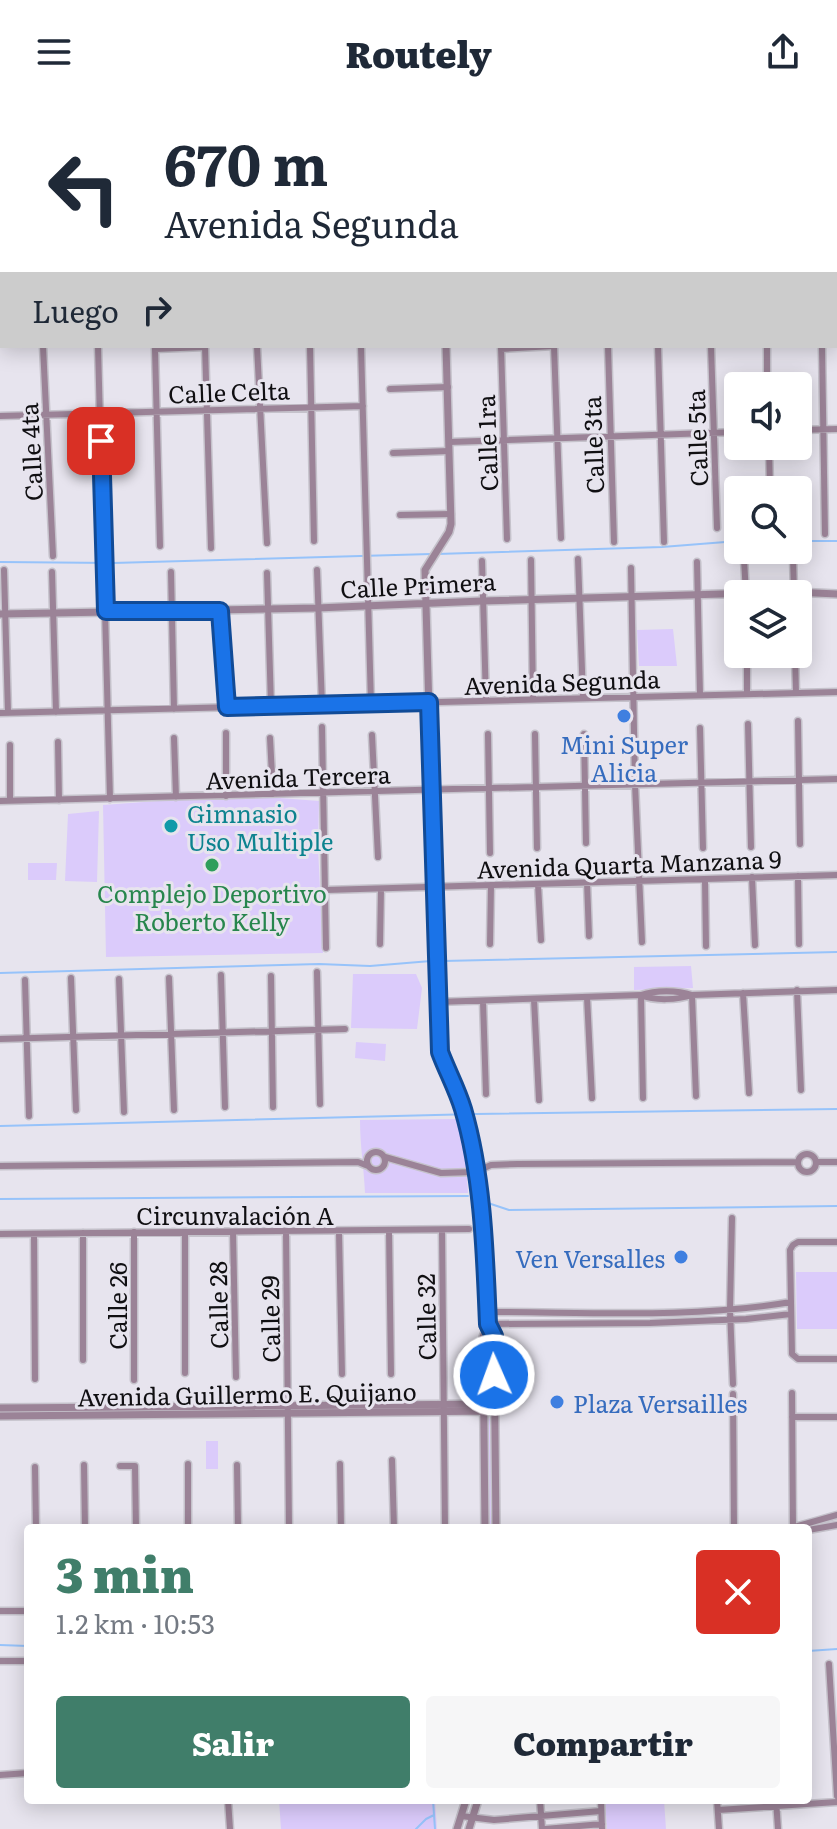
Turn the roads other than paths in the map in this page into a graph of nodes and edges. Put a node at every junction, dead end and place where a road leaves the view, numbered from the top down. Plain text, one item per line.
1 (43, 348) edge
2 (98, 348) edge
3 (172, 348) edge
4 (205, 348) edge
5 (257, 348) edge
6 (310, 348) edge
7 (361, 348) edge
8 (446, 348) edge
9 (501, 348) edge
10 (554, 348) edge
11 (608, 348) edge
12 (658, 348) edge
13 (711, 348) edge
14 (767, 348) edge
15 (822, 348) edge
16 (767, 372) edge
17 (448, 387) junction
18 (390, 389) dead end
19 (363, 406) junction
20 (312, 407) junction
21 (258, 408) junction
22 (207, 410) junction
23 (100, 412) junction
24 (155, 412) junction
25 (46, 414) junction
26 (0, 416) edge
27 (812, 429) edge
28 (823, 429) junction
29 (837, 429) edge
30 (714, 433) junction
31 (724, 433) edge
32 (661, 434) junction
33 (609, 435) junction
34 (558, 438) junction
35 (503, 440) junction
36 (449, 447) junction
37 (393, 453) dead end
38 (451, 514) junction
39 (400, 515) dead end
40 (717, 528) dead end
41 (825, 534) dead end
42 (561, 538) dead end
43 (507, 539) dead end
44 (314, 541) dead end
45 (614, 542) dead end
46 (664, 542) dead end
47 (267, 543) dead end
48 (160, 546) dead end
49 (211, 548) dead end
50 (53, 556) dead end
51 (578, 559) dead end
52 (531, 560) dead end
53 (482, 561) dead end
54 (697, 562) dead end
55 (631, 568) dead end
56 (4, 570) dead end
57 (317, 570) dead end
58 (52, 572) dead end
59 (171, 572) dead end
60 (267, 573) dead end
61 (812, 593) edge
62 (724, 594) edge
63 (837, 594) edge
64 (697, 595) junction
65 (633, 597) junction
66 (579, 598) junction
67 (531, 599) junction
68 (482, 601) junction
69 (426, 605) junction
70 (369, 606) junction
71 (317, 608) junction
72 (268, 610) junction
73 (106, 611) junction
74 (220, 611) junction
75 (171, 612) junction
76 (53, 613) junction
77 (2, 614) edge
78 (747, 668) edge
79 (795, 668) edge
80 (837, 692) edge
81 (796, 693) junction
82 (747, 694) junction
83 (700, 695) junction
84 (635, 697) junction
85 (583, 698) junction
86 (533, 699) junction
87 (486, 701) junction
88 (429, 702) junction
89 (371, 704) junction
90 (322, 705) junction
91 (271, 706) junction
92 (227, 707) junction
93 (174, 709) junction
94 (109, 711) junction
95 (56, 712) junction
96 (4, 713) edge
97 (798, 721) dead end
98 (748, 724) dead end
99 (322, 727) dead end
100 (700, 728) dead end
101 (226, 733) dead end
102 (488, 734) dead end
103 (535, 734) dead end
104 (584, 734) dead end
105 (372, 735) dead end
106 (174, 738) dead end
107 (270, 738) dead end
108 (58, 742) dead end
109 (10, 745) dead end
110 (837, 779) edge
111 (798, 780) junction
112 (748, 781) junction
113 (700, 782) junction
114 (635, 784) junction
115 (584, 785) junction
116 (535, 787) junction
117 (488, 788) junction
118 (432, 790) junction
119 (375, 792) junction
120 (324, 793) junction
121 (273, 794) junction
122 (226, 796) junction
123 (176, 797) junction
124 (110, 799) junction
125 (10, 800) junction
126 (59, 800) junction
127 (0, 801) edge
128 (586, 843) dead end
129 (800, 844) dead end
130 (751, 847) dead end
131 (537, 848) dead end
132 (703, 848) dead end
133 (490, 853) dead end
134 (378, 857) dead end
135 (837, 875) edge
136 (798, 876) junction
137 (752, 877) junction
138 (639, 880) junction
139 (705, 880) junction
140 (587, 882) junction
141 (538, 884) junction
142 (491, 885) junction
143 (435, 887) junction
144 (381, 889) junction
145 (326, 890) junction
146 (589, 936) dead end
147 (541, 940) dead end
148 (642, 942) dead end
149 (380, 944) dead end
150 (490, 944) dead end
151 (799, 944) dead end
152 (755, 945) dead end
153 (706, 946) dead end
154 (326, 948) dead end
155 (317, 972) dead end
156 (221, 975) dead end
157 (271, 976) dead end
158 (71, 978) dead end
159 (169, 978) dead end
160 (119, 979) dead end
161 (25, 980) dead end
162 (797, 990) junction
163 (837, 990) edge
164 (743, 993) junction
165 (641, 995) junction
166 (692, 995) junction
167 (587, 997) junction
168 (534, 999) junction
169 (483, 1001) junction
170 (437, 1002) junction
171 (345, 1029) dead end
172 (319, 1030) junction
173 (272, 1031) junction
174 (223, 1033) junction
175 (172, 1034) junction
176 (121, 1035) junction
177 (73, 1037) junction
178 (26, 1038) junction
179 (0, 1039) edge
180 (801, 1090) dead end
181 (749, 1093) dead end
182 (486, 1094) dead end
183 (696, 1096) dead end
184 (592, 1098) dead end
185 (643, 1098) dead end
186 (539, 1100) dead end
187 (320, 1104) dead end
188 (225, 1107) dead end
189 (273, 1107) dead end
190 (76, 1110) dead end
191 (174, 1110) dead end
192 (124, 1112) dead end
193 (29, 1116) dead end
194 (367, 1157) junction
195 (388, 1161) junction
196 (358, 1162) junction
197 (797, 1162) junction
198 (816, 1162) junction
199 (837, 1162) edge
200 (0, 1166) edge
201 (368, 1166) junction
202 (475, 1172) junction
203 (732, 1218) dead end
204 (469, 1229) dead end
205 (389, 1230) junction
206 (442, 1230) junction
207 (286, 1231) junction
208 (134, 1232) junction
209 (233, 1232) junction
210 (339, 1232) junction
211 (83, 1233) junction
212 (185, 1233) junction
213 (0, 1234) edge
214 (34, 1234) junction
215 (837, 1242) edge
216 (791, 1302) junction
217 (730, 1310) junction
218 (488, 1312) junction
219 (650, 1312) junction
220 (791, 1314) junction
221 (730, 1322) junction
222 (650, 1323) junction
223 (488, 1324) junction
224 (837, 1359) edge
225 (83, 1360) dead end
226 (185, 1373) dead end
227 (342, 1374) dead end
228 (391, 1374) dead end
229 (236, 1377) dead end
230 (35, 1379) dead end
231 (134, 1380) dead end
232 (733, 1384) dead end
233 (792, 1393) dead end
234 (733, 1394) dead end
235 (483, 1407) junction
236 (494, 1407) junction
237 (0, 1408) edge
238 (444, 1408) junction
239 (289, 1409) junction
240 (56, 1411) junction
241 (0, 1416) edge
242 (792, 1417) junction
243 (837, 1417) edge
244 (392, 1460) dead end
245 (188, 1464) dead end
246 (340, 1464) dead end
247 (84, 1465) dead end
248 (237, 1465) dead end
249 (120, 1466) dead end
250 (35, 1467) dead end
251 (837, 1515) edge
252 (36, 1524) edge
253 (85, 1524) edge
254 (136, 1524) edge
255 (188, 1524) edge
256 (238, 1524) edge
257 (289, 1524) edge
258 (341, 1524) edge
259 (394, 1524) edge
260 (445, 1524) edge
261 (485, 1524) edge
262 (496, 1524) edge
263 (734, 1524) edge
264 (793, 1524) edge
265 (807, 1524) edge
266 (837, 1525) edge
267 (812, 1529) edge
268 (0, 1611) edge
269 (24, 1611) edge
270 (0, 1661) edge
271 (24, 1661) edge
272 (829, 1664) dead end
273 (24, 1773) edge
274 (0, 1775) edge
275 (837, 1799) edge
276 (812, 1801) edge
277 (228, 1804) edge
278 (465, 1804) edge
279 (477, 1804) edge
280 (540, 1804) edge
281 (601, 1804) edge
282 (717, 1804) edge
283 (768, 1804) edge
284 (776, 1804) edge
285 (718, 1810) junction
286 (601, 1811) junction
287 (461, 1816) junction
288 (541, 1817) junction
289 (473, 1819) junction
290 (494, 1820) junction
291 (602, 1826) edge
292 (230, 1829) edge
293 (458, 1829) edge
294 (469, 1829) edge
295 (494, 1829) edge
296 (543, 1829) edge
297 (719, 1829) edge
298 (778, 1829) edge

1 - 25 street, Calle 4ta
2 - 23 street
3 - 24 street
4 - 22 street
5 - 21 street
6 - 20 street
7 - 19 street
8 - 17 street
9 - 35 street, Calle 1ra
10 - 34 street
11 - 33 street, Calle 3ta
12 - 32 street
13 - 30 street, Calle 5ta
14 - 16 street
15 - 28 street
17 - 18 street
17 - 36 street
19 - 20 street, Calle Celta
19 - 70 street
20 - 21 street, Calle Celta
20 - 44 street
21 - 22 street, Calle Celta
21 - 47 street
22 - 24 street, Calle Celta
22 - 49 street
23 - 24 street, Calle Celta
23 - 25 street, Calle Celta
23 - 73 street
24 - 48 street
25 - 26 street, Calle Celta
25 - 50 street, Calle 4ta
27 - 28 street
28 - 29 street
28 - 41 street
30 - 31 street
30 - 32 street
30 - 40 street, Calle 5ta
32 - 33 street
32 - 46 street
33 - 34 street
33 - 45 street, Calle 3ta
34 - 35 street
34 - 42 street
35 - 36 street
35 - 43 street, Calle 1ra
36 - 37 street
36 - 38 street
38 - 39 street
38 - 69 street
51 - 66 street
52 - 67 street
53 - 68 street
54 - 64 street
55 - 65 street
56 - 77 street
57 - 71 street
58 - 76 street
59 - 75 street
60 - 72 street
61 - 63 street, Calle Primera
62 - 64 street, Calle Primera
64 - 65 street, Calle Primera
64 - 83 street
65 - 66 street, Calle Primera
65 - 84 street
66 - 67 street, Calle Primera
66 - 85 street
67 - 68 street, Calle Primera
67 - 86 street
68 - 69 street, Calle Primera
68 - 87 street
69 - 70 street, Calle Primera
69 - 88 street
70 - 71 street, Calle Primera
70 - 89 street
71 - 72 street, Calle Primera
71 - 90 street
72 - 74 street, Calle Primera
72 - 91 street
73 - 75 street, Calle Primera
73 - 76 street, Calle Primera
73 - 94 street
74 - 75 street, Calle Primera
74 - 92 street
75 - 93 street
76 - 77 street, Calle Primera
76 - 95 street
77 - 96 street
78 - 82 street
79 - 81 street
80 - 81 street, Avenida Segunda
81 - 82 street, Avenida Segunda
82 - 83 street, Avenida Segunda
83 - 84 street, Avenida Segunda
84 - 85 street, Avenida Segunda
84 - 114 street
85 - 86 street, Avenida Segunda
86 - 87 street, Avenida Segunda
87 - 88 street, Avenida Segunda
88 - 89 street, Avenida Segunda
88 - 118 street
89 - 90 street, Avenida Segunda
90 - 91 street, Avenida Segunda
91 - 92 street, Avenida Segunda
92 - 93 street, Avenida Segunda
93 - 94 street, Avenida Segunda
94 - 95 street, Avenida Segunda
94 - 124 street
95 - 96 street, Avenida Segunda
97 - 111 street
98 - 112 street
99 - 120 street
100 - 113 street
101 - 122 street
102 - 117 street
103 - 116 street
104 - 115 street
105 - 119 street
106 - 123 street
107 - 121 street
108 - 126 street
109 - 125 street
110 - 111 street, Avenida Tercera
111 - 112 street, Avenida Tercera
111 - 129 street
112 - 113 street, Avenida Tercera
112 - 130 street
113 - 114 street, Avenida Tercera
113 - 132 street
114 - 115 street, Avenida Tercera
114 - 138 street
115 - 116 street, Avenida Tercera
115 - 128 street
116 - 117 street, Avenida Tercera
116 - 131 street
117 - 118 street, Avenida Tercera
117 - 133 street
118 - 119 street, Avenida Tercera
118 - 143 street
119 - 120 street, Avenida Tercera
119 - 134 street
120 - 121 street, Avenida Tercera
120 - 145 street
121 - 122 street, Avenida Tercera
122 - 123 street, Avenida Tercera
123 - 124 street, Avenida Tercera
124 - 126 street, Avenida Tercera
125 - 126 street, Avenida Tercera
125 - 127 street, Avenida Tercera
135 - 136 street, Avenida Quarta Manzana 9
136 - 137 street, Avenida Quarta Manzana 9
136 - 151 street
137 - 139 street, Avenida Quarta Manzana 9
137 - 152 street
138 - 139 street, Avenida Quarta Manzana 9
138 - 140 street, Avenida Quarta Manzana 9
138 - 148 street
139 - 153 street
140 - 141 street, Avenida Quarta Manzana 9
140 - 146 street
141 - 142 street, Avenida Quarta Manzana 9
141 - 147 street
142 - 143 street, Avenida Quarta Manzana 9
142 - 150 street
143 - 144 street, Avenida Quarta Manzana 9
143 - 170 street
144 - 145 street, Avenida Quarta Manzana 9
144 - 149 street
145 - 154 street
155 - 172 street
156 - 174 street
157 - 173 street
158 - 177 street
159 - 175 street
160 - 176 street
161 - 178 street
162 - 163 street
162 - 164 street
162 - 180 street
164 - 166 street
164 - 181 street
165 - 166 street
165 - 167 street
165 - 185 street
166 - 183 street
167 - 168 street
167 - 184 street
168 - 169 street
168 - 186 street
169 - 170 street
169 - 182 street
170 - 202 street
171 - 172 street
172 - 173 street
172 - 187 street
173 - 174 street
173 - 189 street
174 - 175 street
174 - 188 street
175 - 176 street
175 - 191 street
176 - 177 street
176 - 192 street
177 - 178 street
177 - 190 street
178 - 179 street
178 - 193 street
194 - 195 street
194 - 196 street
194 - 201 street
195 - 201 street
195 - 202 street
196 - 200 street
196 - 201 street
197 - 198 street
197 - 198 street
197 - 202 street
198 - 199 street
202 - 218 street
203 - 217 street
204 - 206 street, Circunvalación A
205 - 206 street, Circunvalación A
205 - 210 street, Circunvalación A
205 - 228 street
206 - 238 street, Calle 32
207 - 209 street, Circunvalación A
207 - 210 street, Circunvalación A
207 - 239 street, Calle 29
208 - 211 street, Circunvalación A
208 - 212 street, Circunvalación A
208 - 231 street, Calle 26
209 - 212 street, Circunvalación A
209 - 229 street, Calle 28
210 - 227 street
211 - 214 street, Circunvalación A
211 - 225 street
212 - 226 street
213 - 214 street, Circunvalación A
214 - 230 street
215 - 216 street
216 - 217 street
216 - 220 street
217 - 219 street
217 - 221 street
218 - 219 street
218 - 223 street
219 - 222 street
220 - 221 street
220 - 224 street
221 - 222 street
221 - 232 street
222 - 223 street
223 - 235 street
223 - 236 street
233 - 242 street
234 - 263 street
235 - 236 street, Avenida Guillermo E. Quijano
235 - 238 street, Avenida Guillermo E. Quijano
235 - 261 street
236 - 262 street
237 - 240 street, Avenida Guillermo E. Quijano
238 - 239 street, Avenida Guillermo E. Quijano
238 - 260 street, Calle 32
239 - 240 street, Avenida Guillermo E. Quijano
239 - 257 street, Calle 29
240 - 241 street, Avenida Guillermo E. Quijano
242 - 243 street
242 - 264 street
244 - 259 street
245 - 255 street
246 - 258 street
247 - 253 street
248 - 256 street
249 - 254 street
250 - 252 street
251 - 265 street
266 - 267 street
268 - 269 street
270 - 271 street
272 - 275 street
273 - 274 street
275 - 276 street
277 - 292 street
278 - 287 street
279 - 289 street
280 - 288 street
281 - 286 street
282 - 285 street
283 - 285 street
284 - 298 street
285 - 297 street
286 - 288 street
286 - 291 street
287 - 289 street
287 - 293 street
288 - 290 street
288 - 296 street
289 - 290 street
289 - 294 street
290 - 295 street
291 - 296 street

